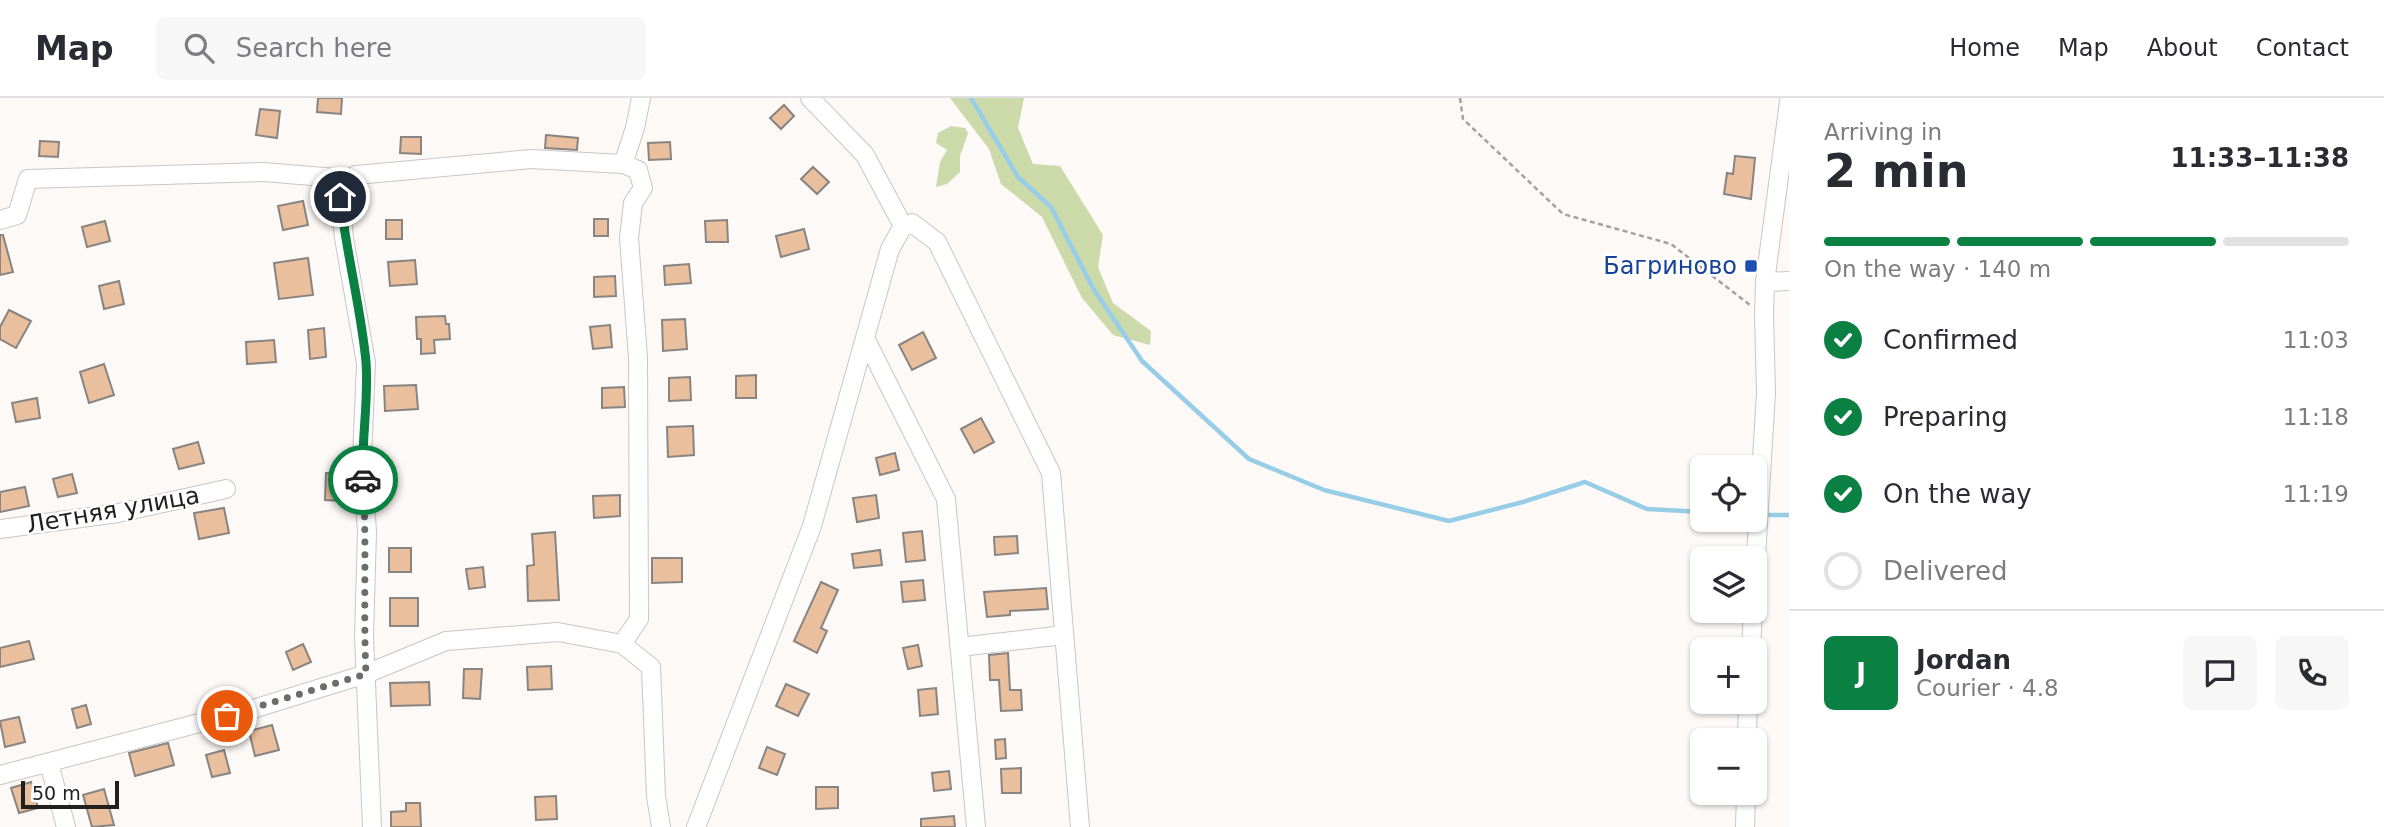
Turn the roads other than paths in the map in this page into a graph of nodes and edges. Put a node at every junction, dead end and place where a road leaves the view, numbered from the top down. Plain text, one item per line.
1 (641, 98) edge
2 (810, 98) edge
3 (1789, 102) edge
4 (623, 164) junction
5 (352, 177) junction
6 (0, 220) edge
7 (903, 226) junction
8 (1789, 281) edge
9 (1765, 282) junction
10 (865, 338) junction
11 (226, 489) dead end
12 (0, 529) edge
13 (1757, 546) edge
14 (1064, 635) junction
15 (622, 644) junction
16 (960, 647) junction
17 (366, 674) junction
18 (50, 763) junction
19 (0, 775) edge
20 (1746, 805) edge
21 (66, 827) edge
22 (372, 827) edge
23 (661, 827) edge
24 (696, 827) edge
25 (976, 827) edge
26 (1080, 827) edge
27 (1745, 827) edge

1 - 4 street
2 - 7 street
3 - 9 street
4 - 5 street
4 - 15 street
5 - 6 street
5 - 17 street
7 - 10 street
7 - 14 street
8 - 9 street
9 - 13 street
10 - 16 street
10 - 24 street
11 - 12 street, Летняя улица
14 - 16 street
14 - 26 street
15 - 17 street
15 - 23 street
16 - 25 street
17 - 18 street
17 - 22 street
18 - 19 street
18 - 21 street
20 - 27 street

